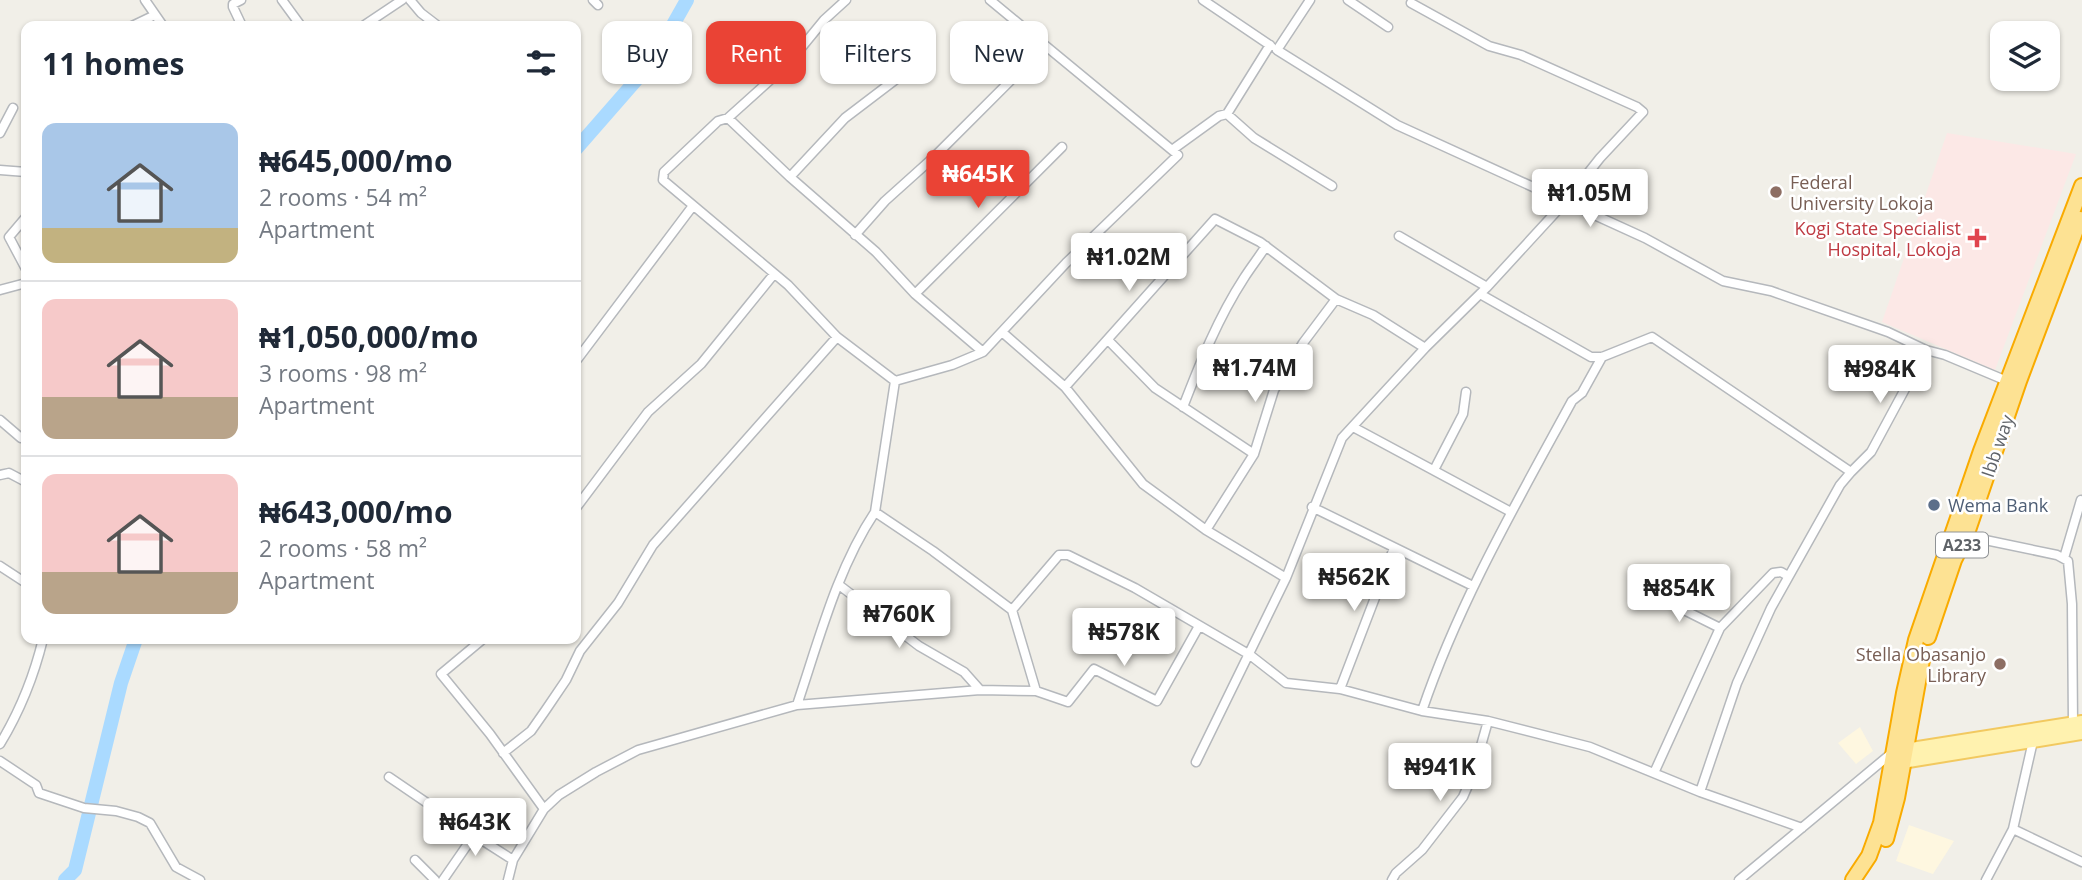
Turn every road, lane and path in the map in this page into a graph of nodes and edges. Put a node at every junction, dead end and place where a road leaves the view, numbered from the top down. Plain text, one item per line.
1 (145, 0) edge
2 (241, 0) edge
3 (282, 0) edge
4 (402, 0) edge
5 (410, 0) edge
6 (846, 0) edge
7 (990, 0) edge
8 (1310, 0) edge
9 (1348, 0) edge
10 (1209, 2) edge
11 (1411, 4) dead end
12 (155, 15) junction
13 (142, 21) edge
14 (159, 21) edge
15 (240, 21) edge
16 (298, 21) edge
17 (370, 21) edge
18 (431, 21) edge
19 (1015, 21) edge
20 (1388, 27) dead end
21 (1048, 48) edge
22 (1273, 48) junction
23 (889, 84) edge
24 (1007, 84) edge
25 (13, 108) dead end
26 (1227, 114) junction
27 (728, 118) junction
28 (0, 133) edge
29 (1062, 147) dead end
30 (1172, 150) junction
31 (0, 170) edge
32 (21, 172) edge
33 (790, 177) junction
34 (1332, 186) dead end
35 (2082, 186) edge
36 (1566, 201) junction
37 (692, 207) junction
38 (2082, 215) edge
39 (21, 223) edge
40 (855, 235) junction
41 (1399, 236) dead end
42 (1266, 246) junction
43 (21, 260) edge
44 (774, 274) junction
45 (21, 284) edge
46 (0, 290) edge
47 (1483, 290) junction
48 (915, 294) junction
49 (1336, 299) junction
50 (1002, 332) junction
51 (837, 337) junction
52 (1108, 340) junction
53 (1425, 348) junction
54 (1926, 351) junction
55 (984, 352) junction
56 (581, 354) edge
57 (1602, 357) junction
58 (2007, 381) junction
59 (895, 382) junction
60 (1065, 387) junction
61 (1466, 392) dead end
62 (1183, 407) junction
63 (0, 420) edge
64 (1353, 427) junction
65 (21, 438) edge
66 (1254, 454) junction
67 (1434, 470) junction
68 (1851, 472) junction
69 (0, 475) edge
70 (21, 479) edge
71 (2081, 500) edge
72 (581, 501) edge
73 (1312, 507) junction
74 (875, 512) junction
75 (1511, 512) junction
76 (1206, 530) junction
77 (1966, 536) junction
78 (1395, 548) junction
79 (2064, 558) junction
80 (0, 566) edge
81 (1788, 576) junction
82 (1286, 578) junction
83 (21, 580) edge
84 (839, 585) junction
85 (1473, 586) junction
86 (1652, 594) dead end
87 (1012, 610) junction
88 (1199, 626) junction
89 (1720, 628) junction
90 (42, 644) edge
91 (477, 644) edge
92 (1250, 655) junction
93 (1340, 689) junction
94 (980, 690) junction
95 (1036, 691) junction
96 (797, 705) junction
97 (1422, 712) junction
98 (1488, 721) junction
99 (2079, 726) edge
100 (2033, 741) junction
101 (0, 744) edge
102 (503, 753) junction
103 (1895, 758) junction
104 (0, 761) edge
105 (1196, 762) dead end
106 (1654, 773) junction
107 (388, 777) dead end
108 (1700, 792) junction
109 (544, 809) junction
110 (1802, 828) junction
111 (2013, 829) junction
112 (474, 835) junction
113 (415, 860) dead end
114 (513, 860) junction
115 (2082, 862) edge
116 (200, 880) edge
117 (435, 880) edge
118 (443, 880) edge
119 (508, 880) edge
120 (1392, 880) edge
121 (1739, 880) edge
122 (1853, 880) edge
123 (1863, 880) edge
124 (1986, 880) edge

1 - 12 street
2 - 15 street
3 - 16 street
4 - 17 street
5 - 18 street
6 - 27 street
7 - 19 street
8 - 22 street
9 - 20 street
10 - 22 street
11 - 36 street
12 - 13 street
12 - 14 street
21 - 30 street
22 - 26 street
22 - 36 street
23 - 33 street
24 - 40 street
25 - 28 street
26 - 30 street
26 - 34 street
27 - 33 street
27 - 37 street
29 - 48 street
30 - 50 street
31 - 32 street
33 - 40 street
35 - 58 highway, A233
36 - 47 street
36 - 54 street
37 - 44 street
37 - 56 street
38 - 77 highway, Ibb way / A233
39 - 43 street
40 - 48 street
41 - 47 street
42 - 49 street
42 - 52 street
42 - 62 street
44 - 51 street
44 - 72 street
45 - 46 street
47 - 53 street
47 - 57 street
48 - 55 street
49 - 53 street
49 - 66 street
50 - 55 street
50 - 60 street
51 - 59 street
51 - 102 street
52 - 60 street
52 - 62 street
53 - 64 street
54 - 58 street
54 - 68 street
55 - 59 street
57 - 68 street
57 - 75 street
58 - 103 highway, A233
59 - 74 street
60 - 76 street
61 - 67 street
62 - 66 street
63 - 65 street
64 - 67 street
64 - 73 street
66 - 76 street
67 - 75 street
68 - 81 street
69 - 70 street
71 - 79 street
73 - 78 street
73 - 82 street
74 - 84 street
74 - 87 street
75 - 85 street
76 - 82 street
77 - 79 street
77 - 103 highway, Ibb way / A233
78 - 85 street
78 - 93 street
79 - 99 street
80 - 83 street
81 - 89 street
81 - 108 street
82 - 92 street
84 - 94 street
84 - 96 street
85 - 97 street
86 - 89 street
87 - 88 street
87 - 95 street
88 - 92 street
88 - 95 street
89 - 106 street
90 - 101 street
91 - 102 street
92 - 93 street
92 - 105 street
93 - 97 street
94 - 95 street
94 - 96 street
96 - 109 street
97 - 98 street
98 - 106 street
98 - 120 street
99 - 100 main road
99 - 103 main road
100 - 103 main road
100 - 111 street
102 - 109 street
103 - 110 street
103 - 122 highway, A233
103 - 123 highway, Ibb way / A233
104 - 116 street
106 - 108 street
107 - 112 street
108 - 110 street
109 - 114 street
110 - 121 street
111 - 115 street
111 - 124 street
112 - 114 street
112 - 118 street
113 - 117 street
114 - 119 street

